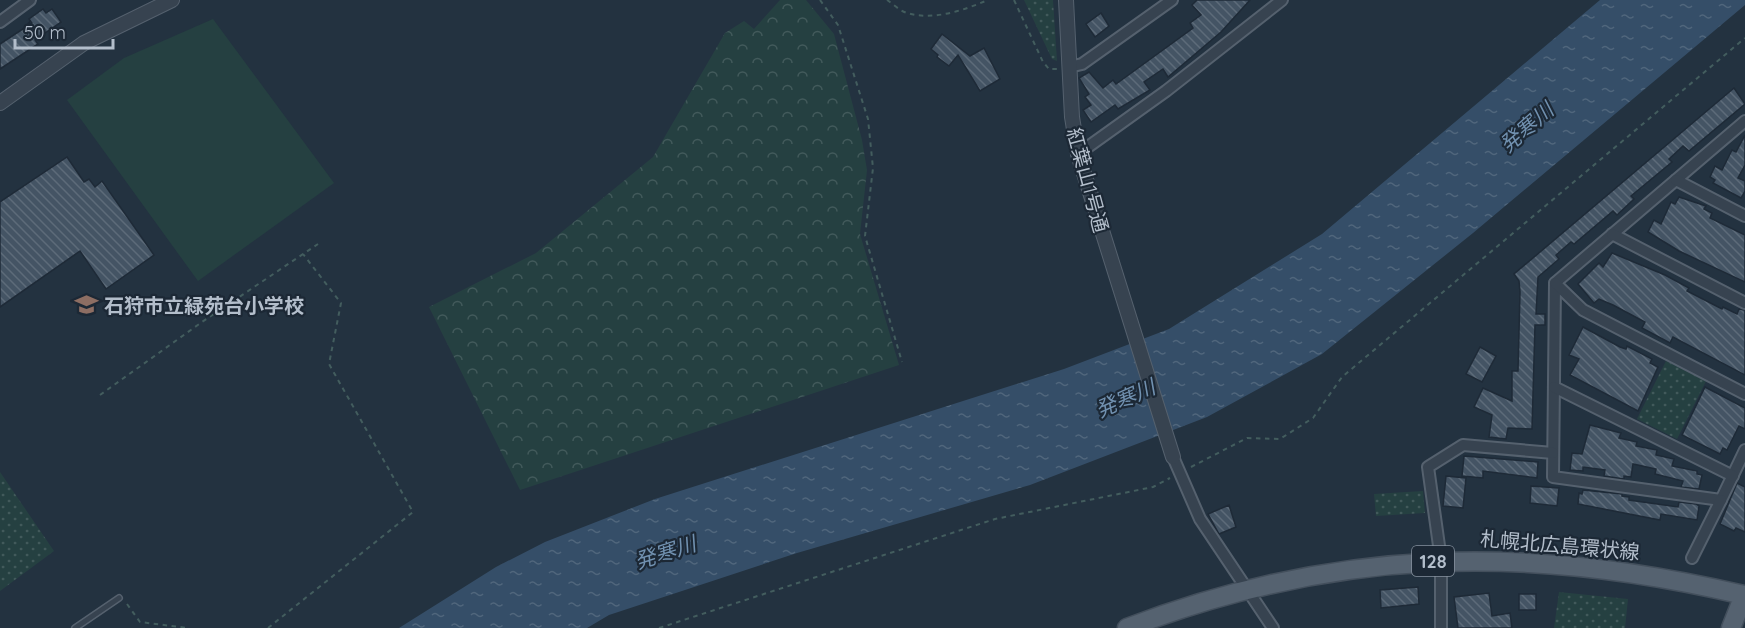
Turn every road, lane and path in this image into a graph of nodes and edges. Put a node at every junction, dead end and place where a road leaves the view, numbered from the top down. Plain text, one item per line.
1 (30, 0) edge
2 (172, 0) edge
3 (820, 0) edge
4 (887, 0) edge
5 (988, 0) edge
6 (1014, 0) edge
7 (1066, 0) edge
8 (1172, 0) edge
9 (1282, 0) edge
10 (0, 22) edge
11 (1745, 38) edge
12 (1063, 68) junction
13 (0, 103) edge
14 (1743, 125) edge
15 (1078, 154) junction
16 (1676, 180) junction
17 (1745, 216) edge
18 (1612, 234) junction
19 (318, 244) dead end
20 (303, 254) junction
21 (1555, 283) junction
22 (1745, 303) edge
23 (902, 362) dead end
24 (1554, 387) junction
25 (1745, 394) edge
26 (100, 395) dead end
27 (1745, 450) edge
28 (1553, 453) junction
29 (1173, 457) joint
30 (1179, 474) junction
31 (1733, 476) junction
32 (1721, 500) junction
33 (1692, 558) dead end
34 (1441, 560) junction
35 (1246, 589) junction
36 (1744, 594) edge
37 (119, 598) dead end
38 (127, 604) dead end
39 (75, 628) edge
40 (188, 628) edge
41 (268, 628) edge
42 (659, 628) edge
43 (1127, 628) edge
44 (1273, 628) edge
45 (1441, 628) edge
46 (1731, 628) edge

1 - 10 street
2 - 13 street
3 - 23 path
4 - 5 path
6 - 12 path
7 - 12 street, 紅葉山1号通
8 - 12 street
9 - 15 street
11 - 30 path
12 - 15 street, 紅葉山1号通
14 - 16 street
15 - 29 street, 紅葉山1号通
16 - 17 street
16 - 18 street
18 - 21 street
18 - 22 street
19 - 20 path
20 - 26 path
20 - 41 path
21 - 24 street
21 - 25 street
24 - 28 street
24 - 31 street
27 - 31 street
28 - 32 street
28 - 34 street
29 - 30 street
30 - 35 street
30 - 42 path
31 - 32 street
32 - 33 street
34 - 35 main road, 札幌北広島環状線 / 128
34 - 36 main road, 札幌北広島環状線 / 128
34 - 45 street
35 - 43 main road, 札幌北広島環状線 / 128
35 - 44 street
36 - 46 main road, 札幌北広島環状線 / 128
37 - 39 lane
38 - 40 path

